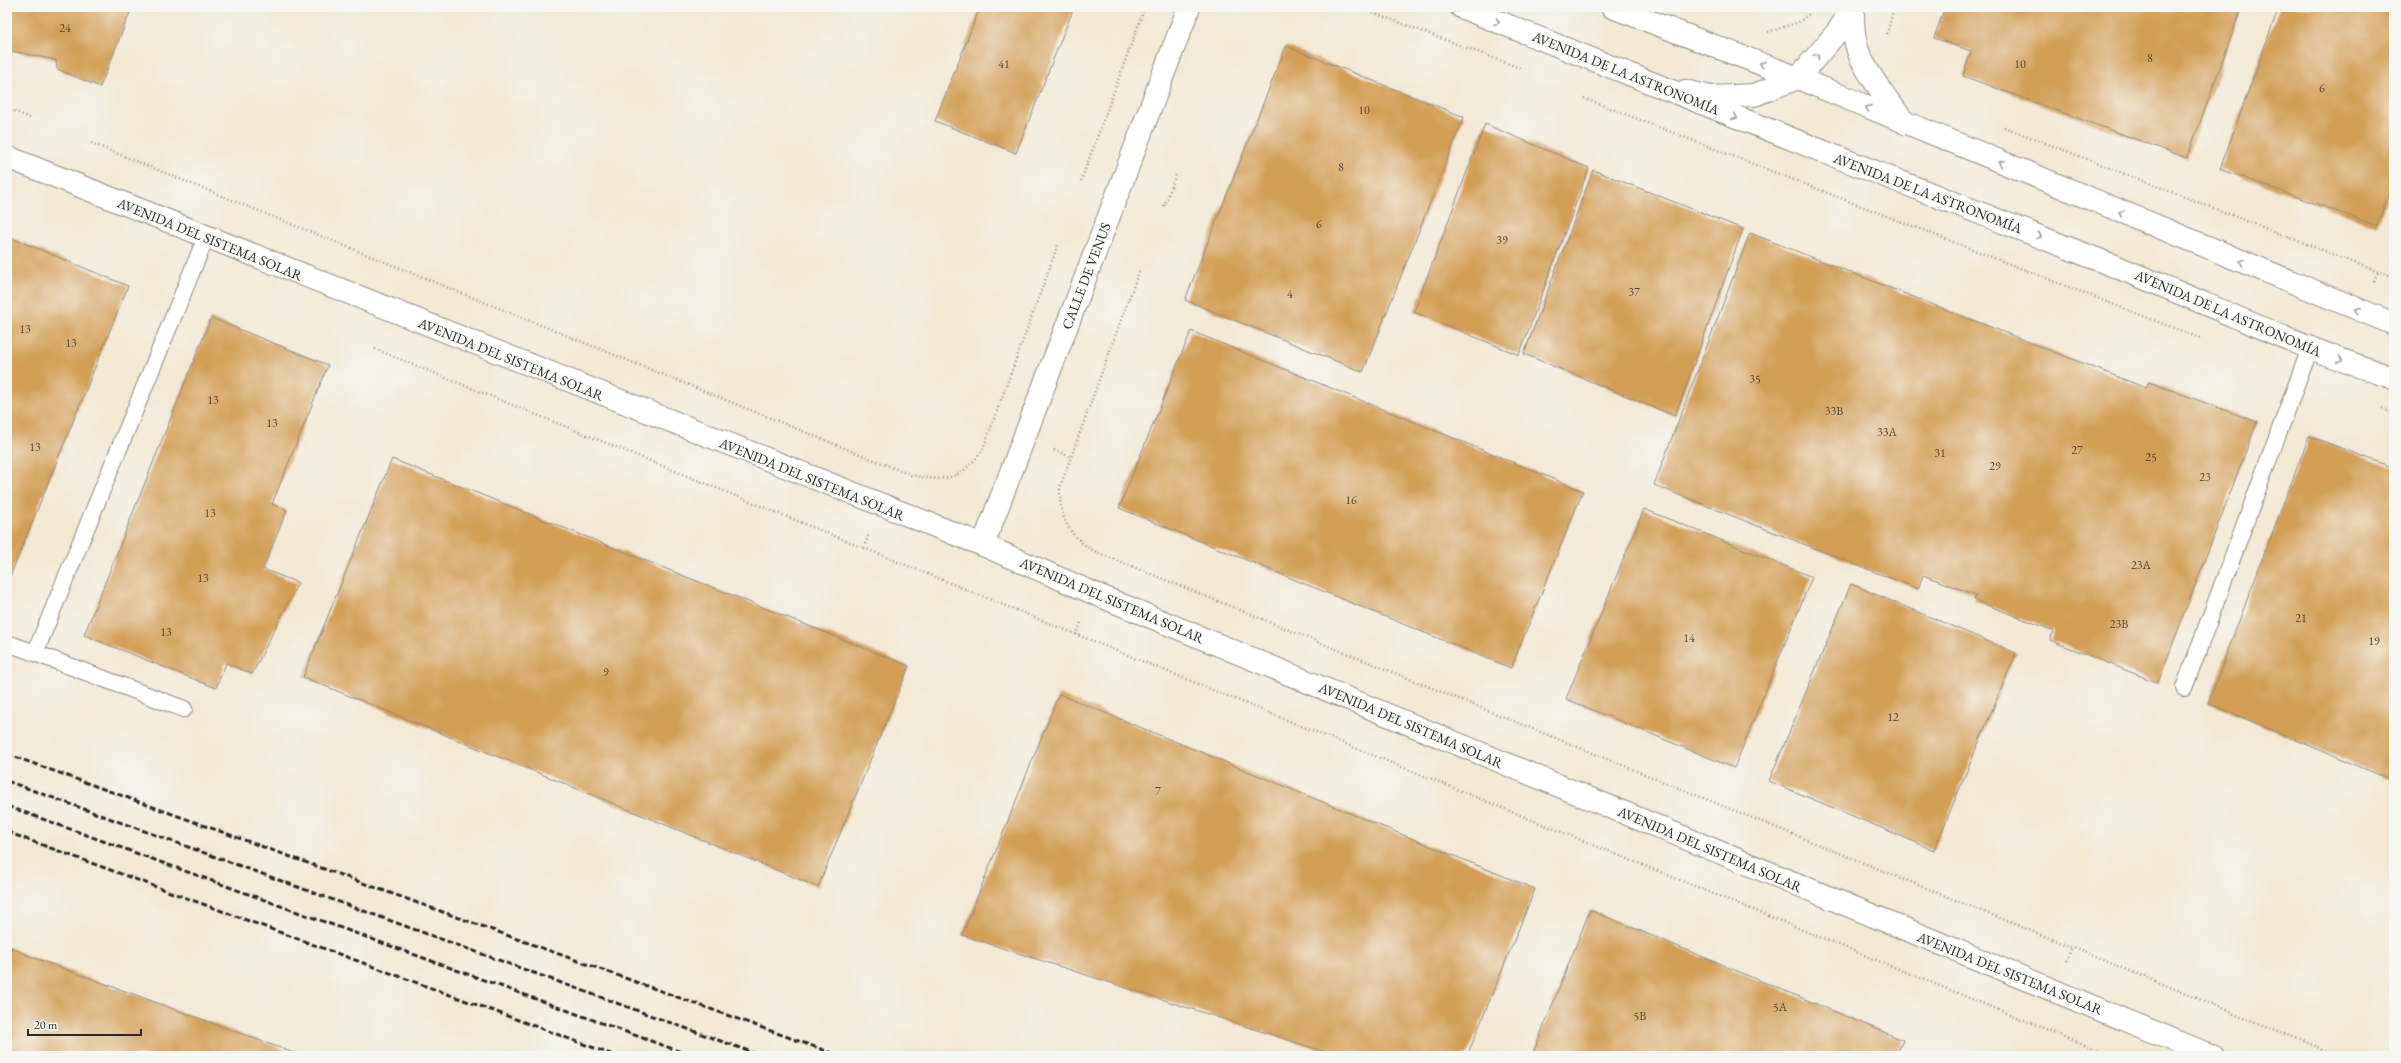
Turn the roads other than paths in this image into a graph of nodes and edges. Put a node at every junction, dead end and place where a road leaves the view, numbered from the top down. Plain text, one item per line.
1 (1189, 7) edge
2 (1461, 7) edge
3 (1612, 7) edge
4 (1853, 7) edge
5 (1798, 78) junction
6 (1653, 85) junction
7 (1904, 123) junction
8 (7, 157) edge
9 (206, 237) junction
10 (2394, 324) edge
11 (2310, 348) junction
12 (2394, 378) edge
13 (983, 545) junction
14 (7, 643) edge
15 (35, 653) junction
16 (2184, 688) dead end
17 (184, 709) dead end
18 (2212, 1056) edge

1 - 13 street, CALLE DE VENUS
2 -> 6 street, AVENIDA DE LA ASTRONOMÍA
5 -> 3 street
5 -> 4 street
4 - 7 street
5 - 6 street
7 -> 5 street
6 -> 11 street, AVENIDA DE LA ASTRONOMÍA
10 -> 7 street
8 - 9 street, AVENIDA DEL SISTEMA SOLAR
9 - 13 street, AVENIDA DEL SISTEMA SOLAR
9 - 15 lane
11 -> 12 street, AVENIDA DE LA ASTRONOMÍA
11 - 16 lane
13 - 18 street, AVENIDA DEL SISTEMA SOLAR
14 - 15 lane
15 - 17 lane

